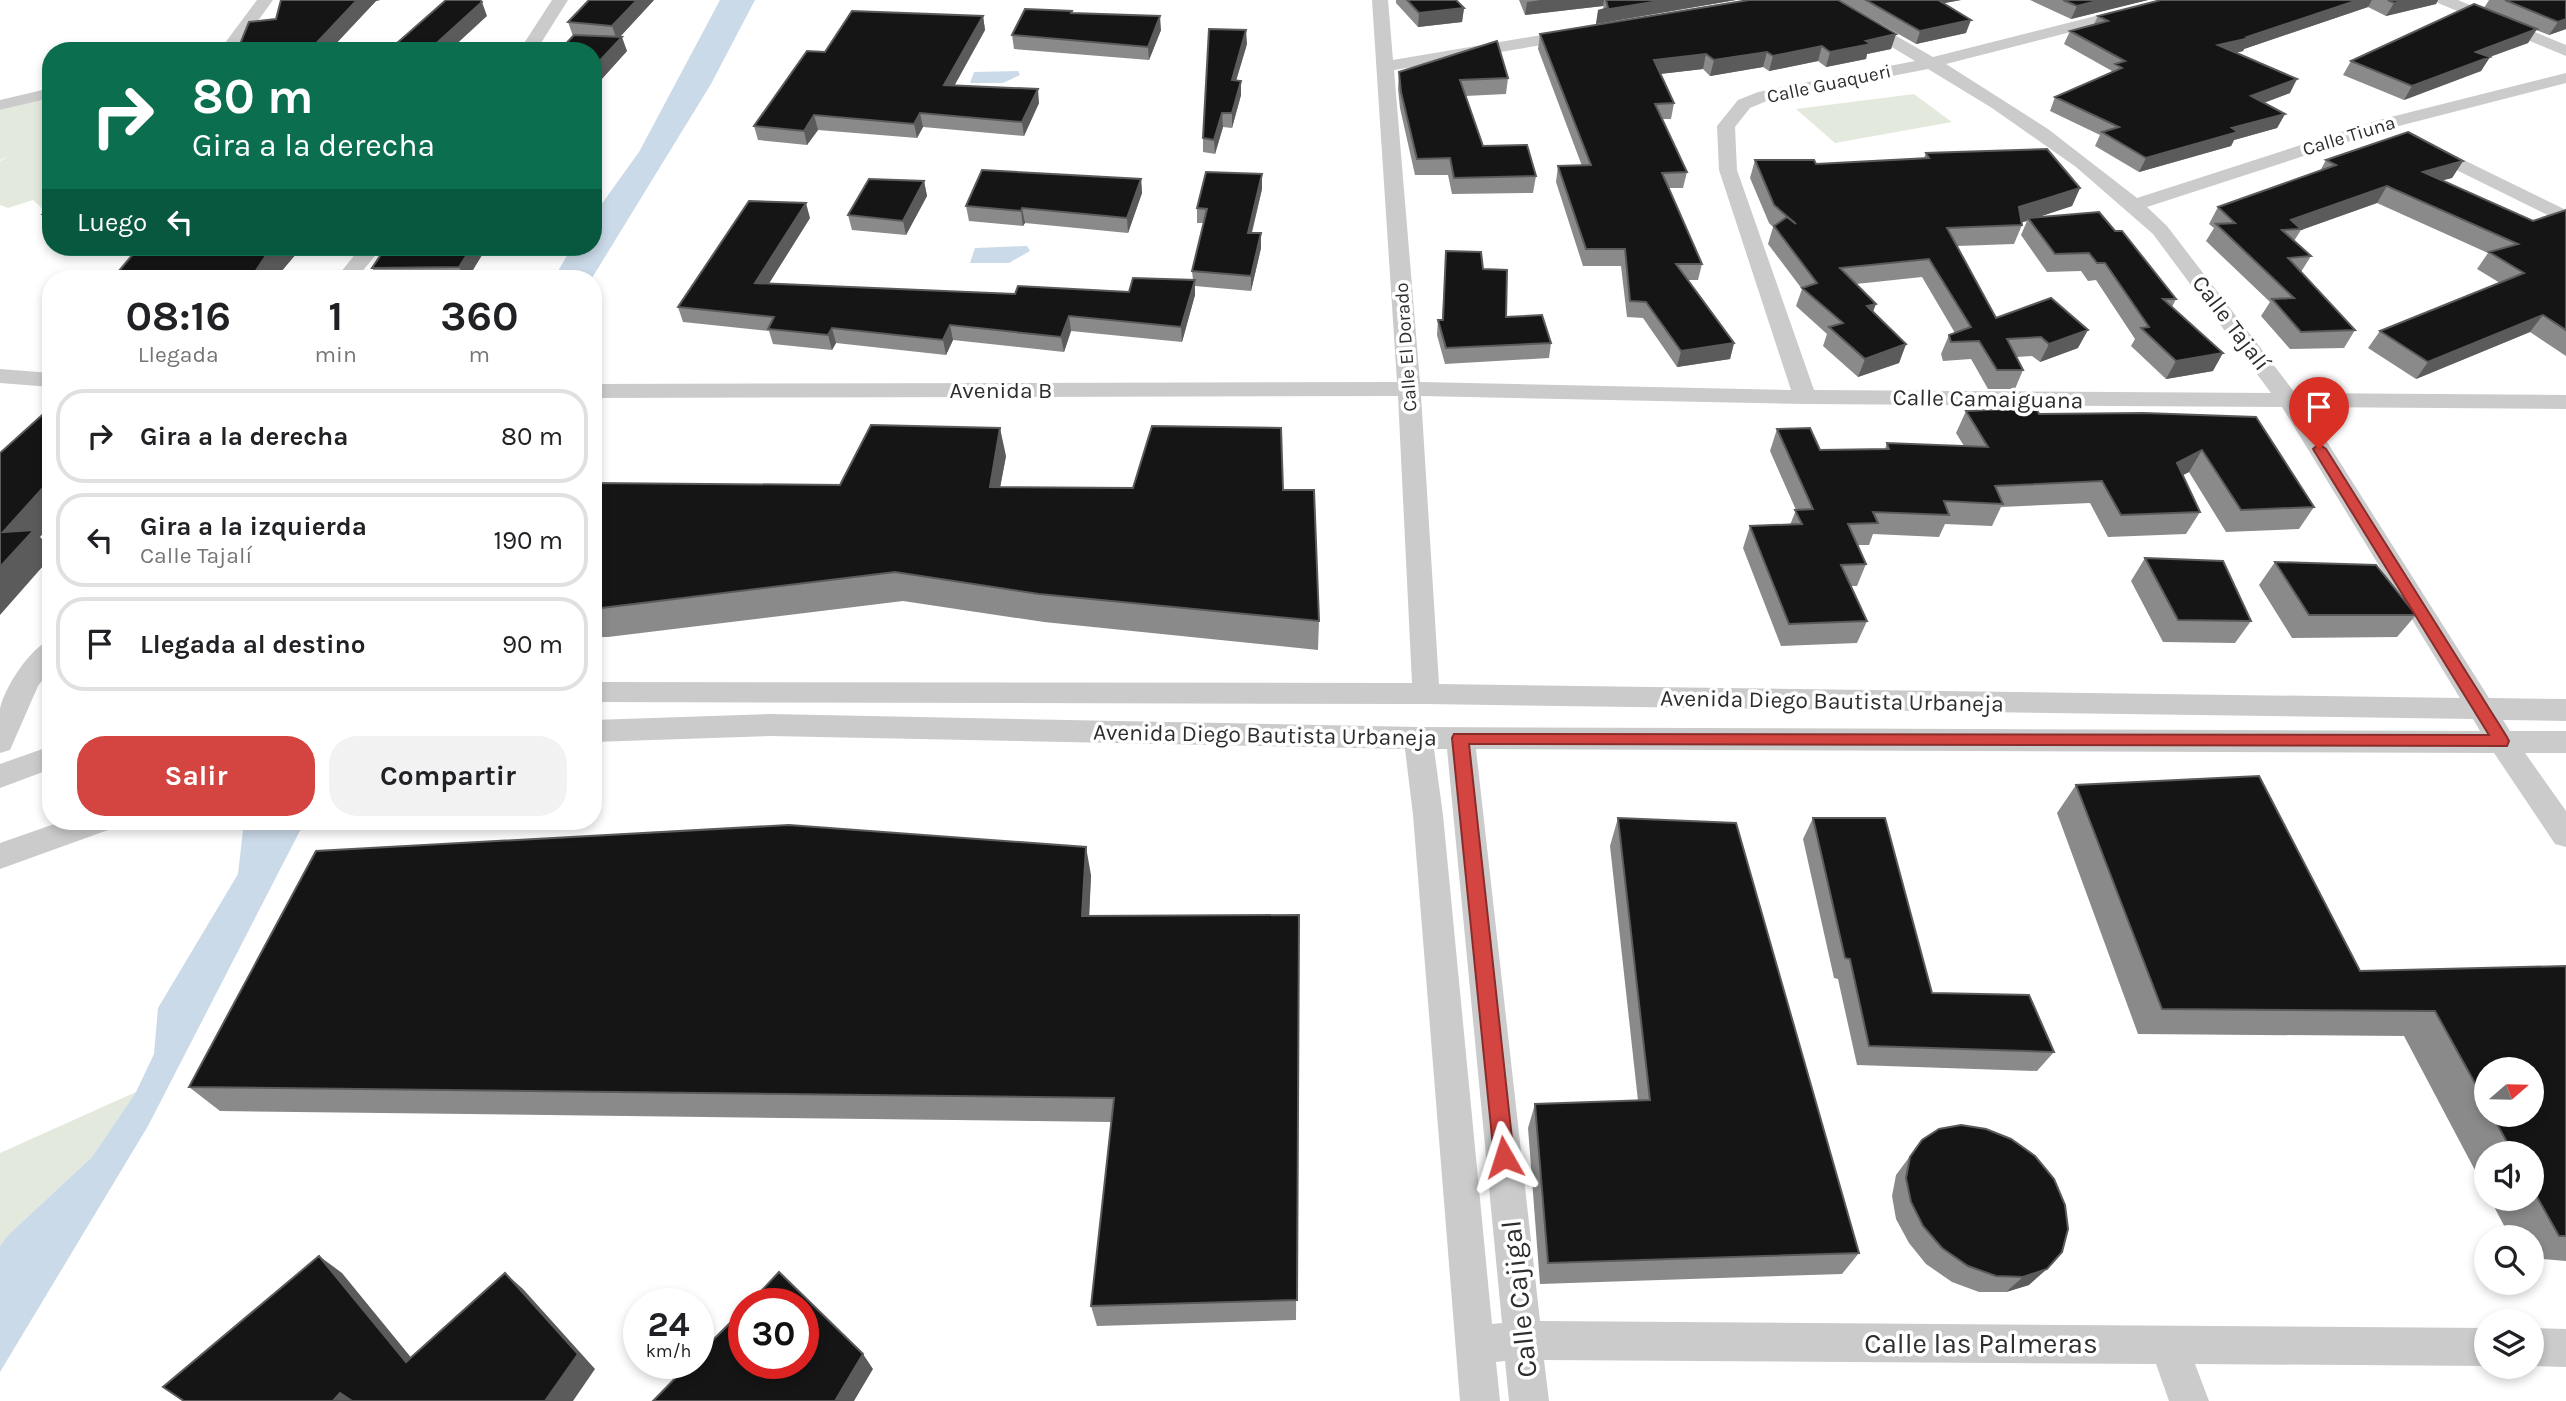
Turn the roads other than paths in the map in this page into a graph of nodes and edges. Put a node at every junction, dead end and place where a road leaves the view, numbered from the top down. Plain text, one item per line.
1 (265, 0) edge
2 (560, 0) edge
3 (1380, 0) edge
4 (1822, 0) edge
5 (2178, 0) edge
6 (2444, 0) edge
7 (2142, 4) edge
8 (1593, 32) edge
9 (234, 42) edge
10 (533, 42) edge
11 (2566, 51) edge
12 (1931, 63) junction
13 (1386, 66) junction
14 (2566, 78) edge
15 (42, 95) edge
16 (0, 105) edge
17 (2381, 125) junction
18 (2135, 205) junction
19 (2566, 218) edge
20 (364, 256) edge
21 (353, 270) edge
22 (2, 378) edge
23 (42, 380) edge
24 (1409, 389) junction
25 (602, 391) edge
26 (1805, 397) junction
27 (2290, 402) junction
28 (2566, 402) edge
29 (42, 661) edge
30 (602, 692) edge
31 (1426, 694) junction
32 (2482, 710) junction
33 (2566, 710) edge
34 (602, 731) edge
35 (1418, 738) junction
36 (1460, 738) junction
37 (2501, 741) junction
38 (0, 742) edge
39 (2566, 742) edge
40 (42, 760) edge
41 (0, 776) edge
42 (72, 830) edge
43 (2566, 835) edge
44 (0, 856) edge
45 (1524, 1340) junction
46 (1476, 1345) junction
47 (2168, 1345) junction
48 (2474, 1347) edge
49 (2544, 1348) edge
50 (2566, 1348) edge
51 (1480, 1401) edge
52 (1529, 1401) edge
53 (2189, 1401) edge

1 - 9 street
2 - 10 street
3 - 13 street, Calle El Dorado
4 - 12 street, Calle Tajalí
5 - 7 street, Calle Guaqueri
6 - 11 street
7 - 12 street, Calle Guaqueri
8 - 13 street
12 - 18 street, Calle Tajalí
12 - 26 street, Calle Guaqueri
13 - 24 street, Calle El Dorado
14 - 17 street, Calle Tiuna
15 - 16 street
17 - 18 street, Calle Tiuna
17 - 19 street
18 - 27 street, Calle Tajalí
20 - 21 street
22 - 23 street
24 - 25 street, Avenida B
24 - 26 street, Calle Camaiguana
24 - 31 street, Calle El Dorado
26 - 27 street, Calle Camaiguana
27 - 28 street, Calle Camaiguana
27 - 32 street, Calle Tajalí
29 - 38 street
30 - 31 street, Avenida Diego Bautista Urbaneja
31 - 32 street, Avenida Diego Bautista Urbaneja
32 - 33 street, Avenida Diego Bautista Urbaneja
32 - 37 street, Calle Tajalí
34 - 35 street, Avenida Diego Bautista Urbaneja
35 - 36 street, Avenida Diego Bautista Urbaneja
35 - 46 street, Calle Cajigal
36 - 37 street, Avenida Diego Bautista Urbaneja
36 - 45 street, Calle Cajigal
37 - 39 street, Avenida Diego Bautista Urbaneja
37 - 43 street, Calle Tajalí
40 - 41 street
42 - 44 street
45 - 46 street, Calle las Palmeras
45 - 47 street, Calle las Palmeras
45 - 52 street, Calle Cajigal
46 - 51 street, Calle Cajigal
47 - 48 street, Calle las Palmeras
47 - 53 street
49 - 50 street

